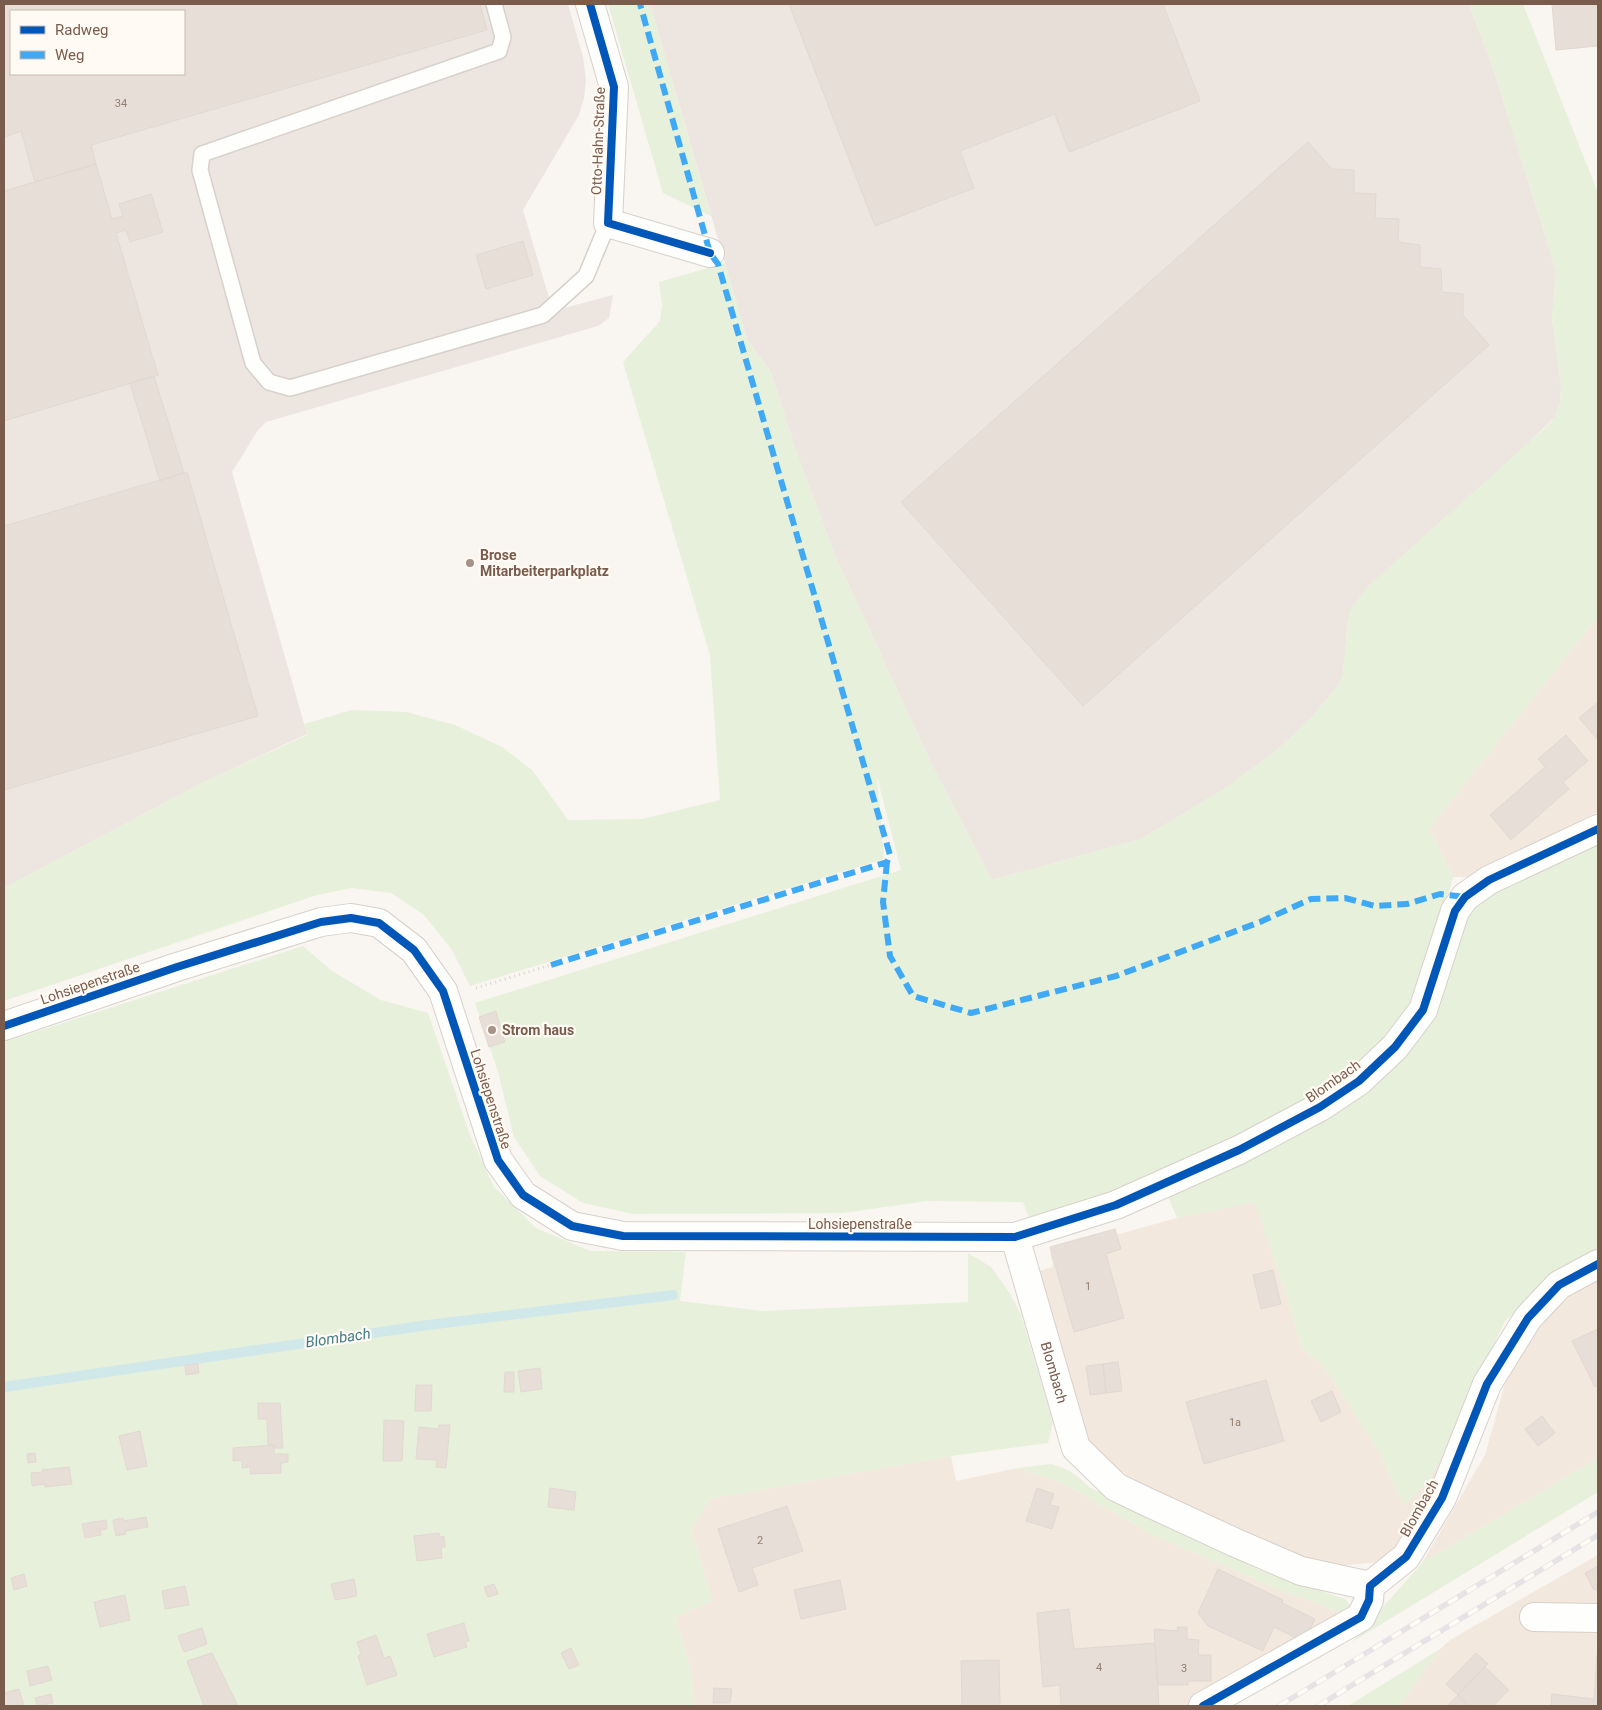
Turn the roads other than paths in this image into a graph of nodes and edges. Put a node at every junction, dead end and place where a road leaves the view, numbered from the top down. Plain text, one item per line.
1 (494, 4) edge
2 (590, 4) edge
3 (608, 222) junction
4 (710, 253) dead end
5 (1598, 829) edge
6 (4, 1026) edge
7 (1015, 1237) junction
8 (1598, 1264) edge
9 (1370, 1586) junction
10 (1534, 1617) dead end
11 (1598, 1618) edge
12 (1203, 1706) edge

1 - 3 lane
2 - 3 street, Otto-Hahn-Straße
3 - 4 street
5 - 7 street, Blombach
6 - 7 street, Lohsiepenstraße
7 - 9 street, Blombach
8 - 9 street, Blombach
9 - 12 street
10 - 11 street

